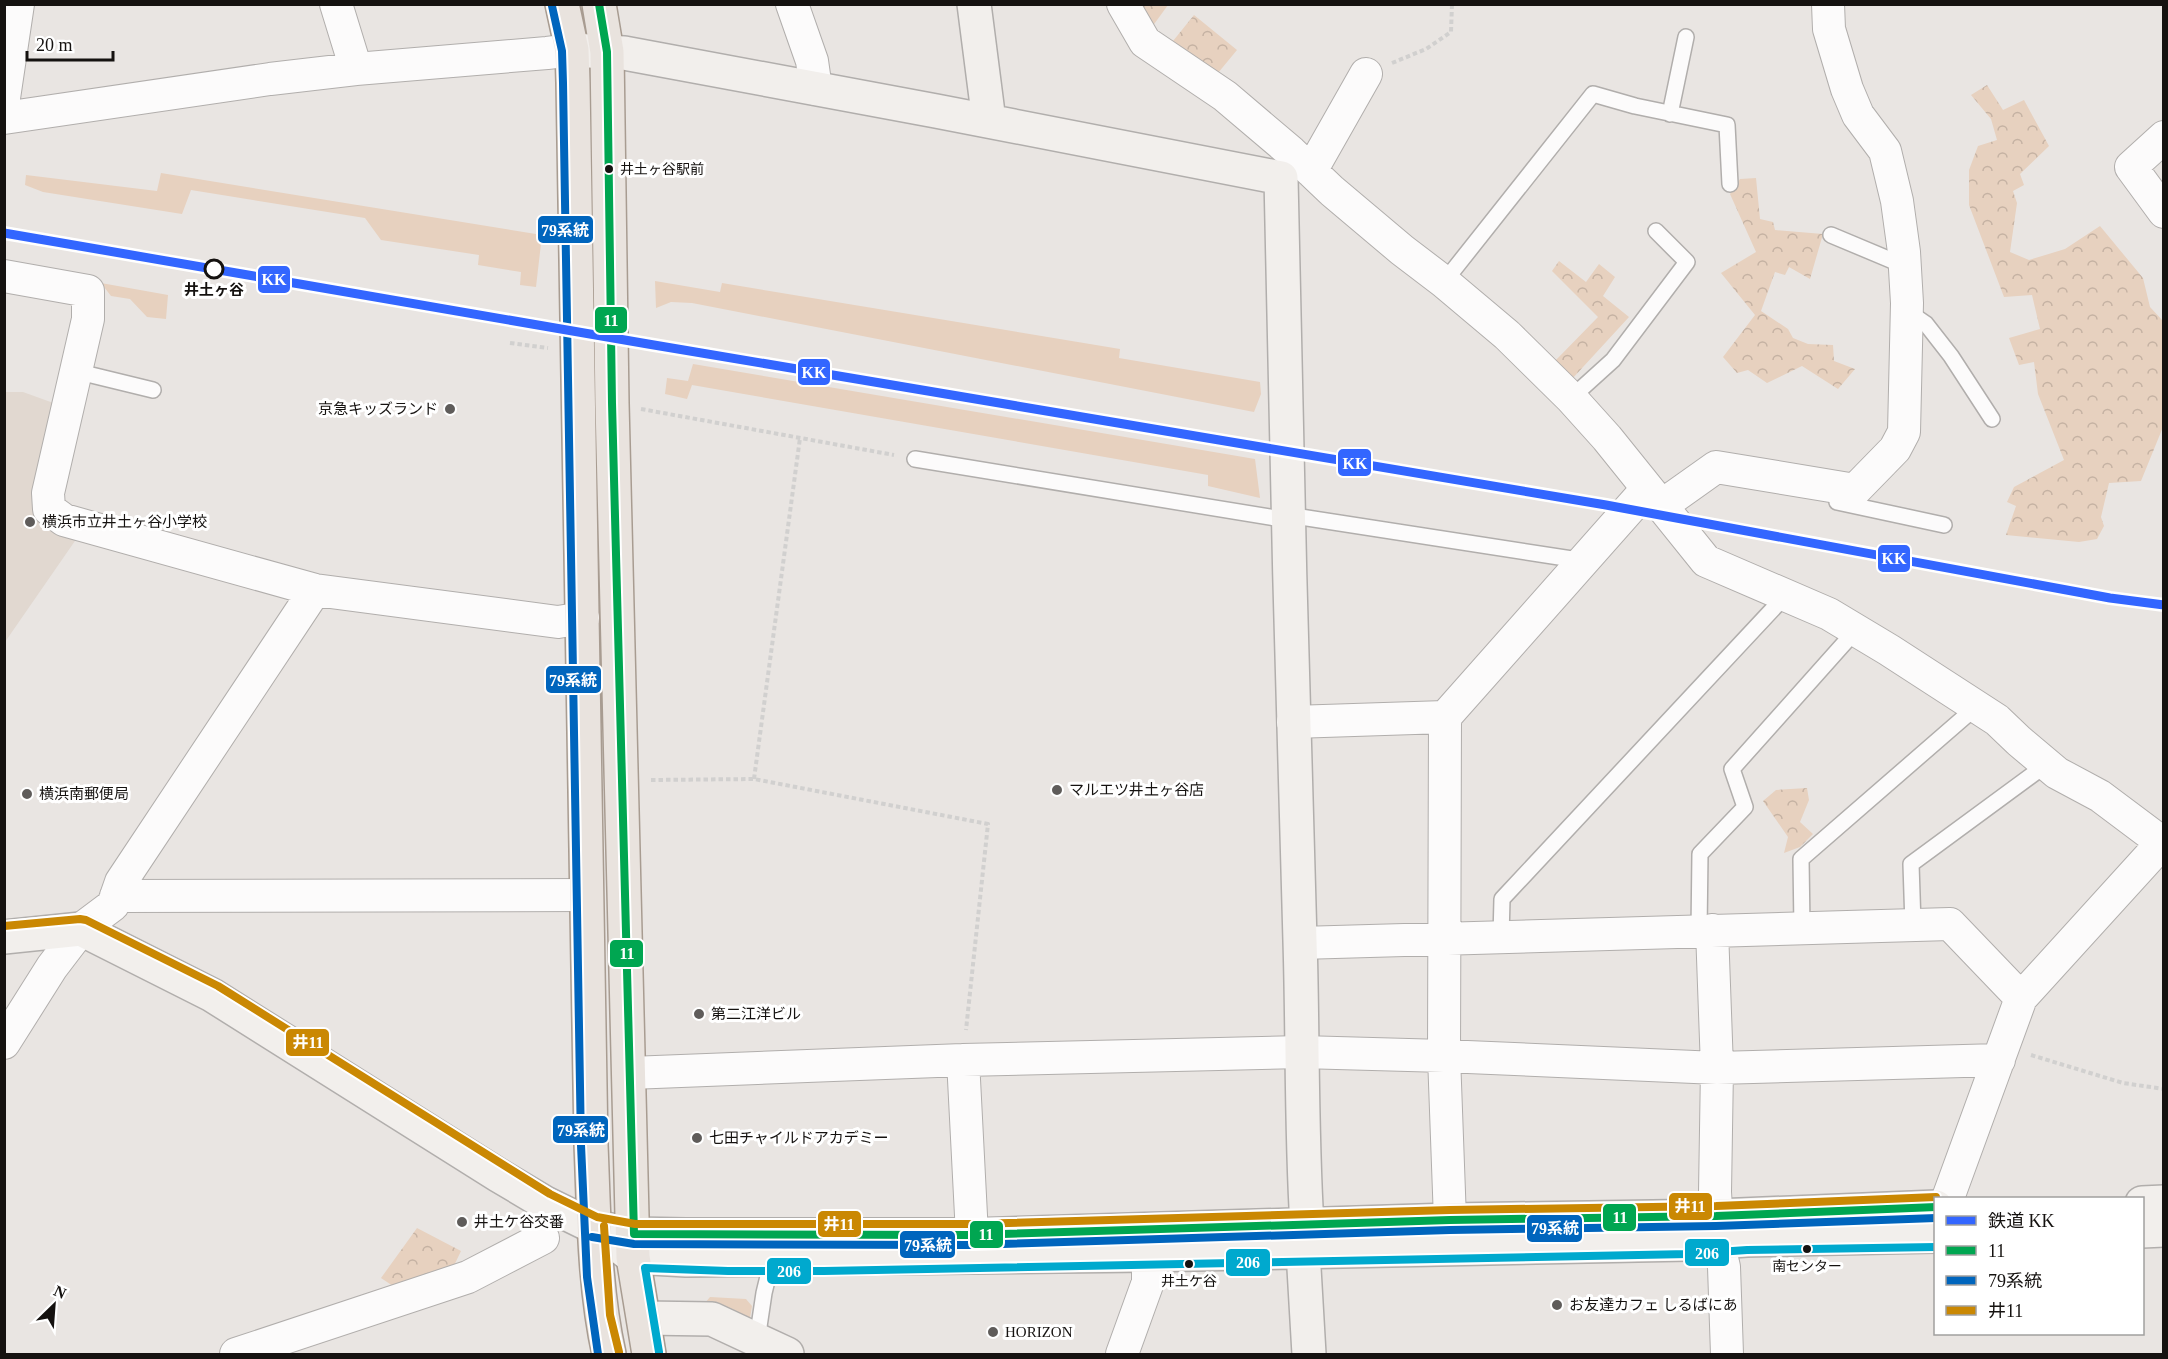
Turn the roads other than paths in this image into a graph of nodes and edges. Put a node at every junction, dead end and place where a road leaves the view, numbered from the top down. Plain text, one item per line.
1 (18, 4) edge
2 (336, 4) edge
3 (562, 4) edge
4 (599, 4) edge
5 (792, 4) edge
6 (974, 4) edge
7 (1123, 4) edge
8 (1828, 4) edge
9 (1686, 37) dead end
10 (572, 50) junction
11 (607, 52) junction
12 (356, 69) junction
13 (1366, 74) road end
14 (816, 89) junction
15 (4, 98) edge
16 (1670, 114) junction
17 (4, 118) edge
18 (989, 121) junction
19 (2163, 136) edge
20 (1298, 170) junction
21 (1730, 184) dead end
22 (2163, 212) edge
23 (1656, 231) dead end
24 (1830, 235) dead end
25 (1905, 266) junction
26 (4, 276) edge
27 (1444, 282) junction
28 (1907, 311) junction
29 (75, 371) junction
30 (153, 390) dead end
31 (1571, 398) junction
32 (1992, 419) dead end
33 (915, 459) road end
34 (1840, 488) junction
35 (1654, 497) junction
36 (1288, 517) junction
37 (1944, 525) dead end
38 (1585, 561) junction
39 (315, 590) junction
40 (1786, 595) junction
41 (583, 618) junction
42 (1856, 630) junction
43 (1977, 707) junction
44 (1445, 717) junction
45 (1293, 722) junction
46 (2047, 764) junction
47 (2163, 844) edge
48 (116, 896) junction
49 (587, 896) junction
50 (1913, 925) junction
51 (1802, 928) junction
52 (81, 929) junction
53 (1705, 930) junction
54 (4, 937) edge
55 (1501, 937) junction
56 (1443, 939) junction
57 (1300, 943) junction
58 (2021, 998) junction
59 (4, 1043) edge
60 (1301, 1052) junction
61 (2001, 1053) junction
62 (1444, 1056) junction
63 (963, 1060) junction
64 (1717, 1068) junction
65 (630, 1073) junction
66 (1948, 1197) edge
67 (2163, 1202) edge
68 (2144, 1203) edge
69 (1934, 1207) edge
70 (1450, 1220) junction
71 (594, 1227) junction
72 (1717, 1229) junction
73 (2163, 1230) edge
74 (2144, 1231) edge
75 (972, 1235) junction
76 (1934, 1236) edge
77 (543, 1238) dead end
78 (1305, 1238) junction
79 (633, 1245) junction
80 (1148, 1255) junction
81 (772, 1260) junction
82 (644, 1318) junction
83 (757, 1340) junction
84 (236, 1354) edge
85 (609, 1354) edge
86 (650, 1354) edge
87 (787, 1354) edge
88 (1122, 1354) edge
89 (1309, 1354) edge
90 (1727, 1354) edge

1 - 15 street
2 - 12 street
3 - 10 main road
4 - 11 main road
5 - 14 street
6 - 18 main road
7 - 20 street
8 - 25 street
9 - 16 lane
10 - 11 main road
10 - 12 street
10 - 41 main road
11 - 14 main road
11 - 65 main road
12 - 17 street
13 - 20 street
14 - 18 main road
16 - 21 lane
16 - 27 lane
18 - 20 main road
19 - 22 street
20 - 27 street
20 - 36 main road
23 - 31 lane
24 - 25 lane
25 - 28 street
26 - 29 street
27 - 31 street
28 - 32 lane
28 - 34 street
29 - 30 lane
29 - 39 street
31 - 35 street
33 - 36 lane
34 - 35 street
34 - 37 lane
35 - 38 street
35 - 40 street
36 - 38 lane
36 - 45 main road
38 - 44 street
39 - 41 street
39 - 48 street
40 - 42 street
40 - 55 lane
41 - 49 main road
42 - 43 street
42 - 53 lane
43 - 46 street
43 - 51 lane
44 - 45 street
44 - 56 street
45 - 57 main road
46 - 47 street
46 - 50 lane
47 - 58 street
48 - 49 street
48 - 52 street
49 - 71 main road
50 - 51 street
50 - 58 street
51 - 53 street
52 - 54 main road
52 - 59 street
52 - 71 main road
53 - 55 street
53 - 64 street
55 - 56 street
56 - 57 street
56 - 62 street
57 - 60 main road
58 - 61 street
60 - 62 street
60 - 63 street
60 - 78 main road
61 - 64 street
61 - 66 street
62 - 64 street
62 - 70 street
63 - 65 street
63 - 75 street
64 - 72 street
65 - 79 main road
67 - 68 main road
69 - 72 main road
70 - 72 main road
70 - 78 main road
71 - 79 main road
71 - 85 main road
72 - 76 main road
72 - 78 main road
72 - 90 street
73 - 74 main road
75 - 78 main road
75 - 79 main road
77 - 84 street
78 - 80 main road
78 - 89 main road
79 - 81 main road
79 - 82 main road
80 - 81 main road
80 - 88 street
81 - 83 lane
82 - 83 main road
82 - 86 main road
83 - 87 main road

